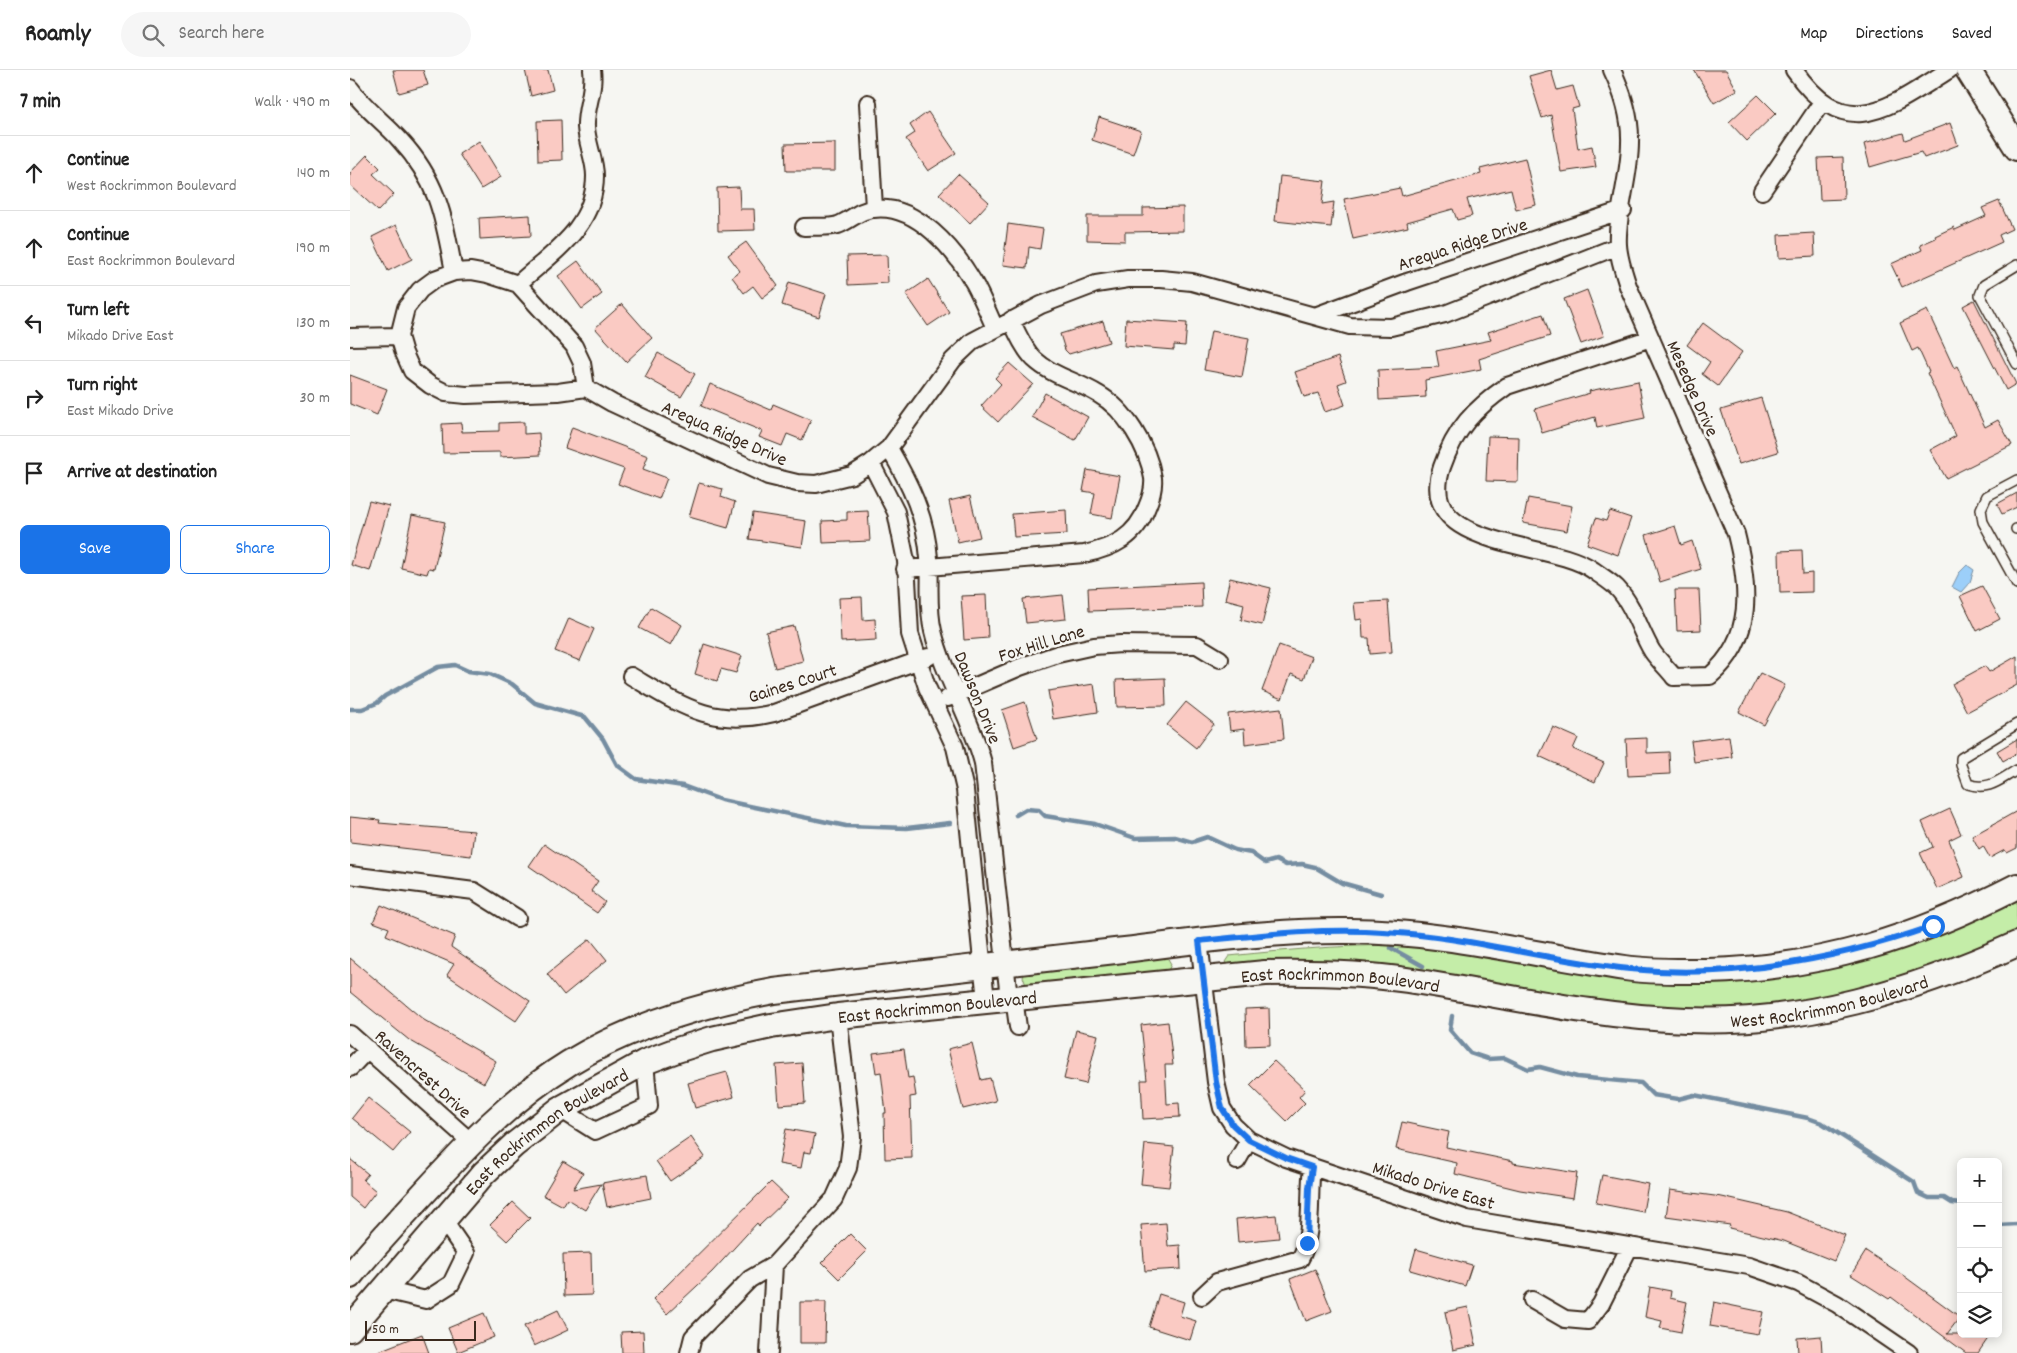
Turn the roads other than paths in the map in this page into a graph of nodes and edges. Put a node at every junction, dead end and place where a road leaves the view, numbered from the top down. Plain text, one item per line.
1 (592, 70) edge
2 (1612, 70) edge
3 (1794, 70) edge
4 (1949, 70) edge
5 (1968, 70) edge
6 (350, 88) edge
7 (1822, 102) junction
8 (868, 103) dead end
9 (2017, 148) edge
10 (1762, 192) dead end
11 (874, 208) junction
12 (1623, 210) junction
13 (804, 227) dead end
14 (1618, 246) junction
15 (2017, 266) edge
16 (454, 272) junction
17 (518, 284) junction
18 (1315, 316) junction
19 (1011, 320) junction
20 (995, 328) junction
21 (400, 336) junction
22 (350, 337) edge
23 (1651, 338) junction
24 (2017, 364) edge
25 (586, 388) junction
26 (889, 448) junction
27 (871, 464) junction
28 (2017, 480) edge
29 (929, 568) junction
30 (905, 569) junction
31 (2017, 584) edge
32 (939, 653) junction
33 (1220, 659) dead end
34 (918, 661) junction
35 (631, 676) dead end
36 (957, 694) junction
37 (936, 704) junction
38 (2017, 724) edge
39 (2017, 770) edge
40 (350, 875) edge
41 (2017, 886) edge
42 (517, 918) dead end
43 (1199, 941) junction
44 (2017, 944) edge
45 (1006, 963) junction
46 (982, 966) junction
47 (1203, 978) junction
48 (1003, 999) junction
49 (838, 1016) junction
50 (1634, 1016) joint
51 (1018, 1026) dead end
52 (350, 1034) edge
53 (368, 1049) junction
54 (645, 1062) junction
55 (350, 1068) edge
56 (560, 1110) junction
57 (1249, 1140) junction
58 (471, 1142) junction
59 (1237, 1161) dead end
60 (1312, 1167) junction
61 (444, 1221) junction
62 (1630, 1246) junction
63 (774, 1265) junction
64 (350, 1276) edge
65 (384, 1290) junction
66 (1202, 1296) dead end
67 (1532, 1300) dead end
68 (350, 1329) edge
69 (1888, 1347) edge
70 (689, 1353) edge
71 (769, 1353) edge
72 (1909, 1353) edge

1 - 17 street
2 - 12 street, Mesedge Drive
3 - 7 street
4 - 7 street
5 - 9 main road
6 - 16 street
7 - 10 street
8 - 11 street
11 - 13 street
11 - 20 street
12 - 14 street, Mesedge Drive
12 - 18 street, Arequa Ridge Drive
14 - 18 street, Arequa Ridge Drive
14 - 23 street, Mesedge Drive
15 - 24 lane
16 - 17 street
16 - 21 street
17 - 25 street
18 - 19 street, Arequa Ridge Drive
19 - 20 street, Arequa Ridge Drive
19 - 29 street
20 - 26 street, Arequa Ridge Drive
21 - 22 street
21 - 25 street
23 - 23 street, Mesedge Drive
25 - 27 street, Arequa Ridge Drive
26 - 27 street, Arequa Ridge Drive
26 - 29 street, Dawson Drive
27 - 30 street
28 - 31 lane
29 - 30 street
29 - 32 street, Dawson Drive
30 - 34 street
32 - 34 street, Gaines Court
32 - 36 street, Dawson Drive
33 - 36 street, Fox Hill Lane
34 - 35 street, Gaines Court
34 - 37 street
36 - 37 street, Fox Hill Lane
36 - 45 street, Dawson Drive
37 - 46 street
38 - 39 lane
40 - 42 street
41 - 43 main road, East Rockrimmon Boulevard
43 - 45 main road, East Rockrimmon Boulevard
43 - 47 street, Mikado Drive East
44 - 50 main road, West Rockrimmon Boulevard
45 - 46 main road, East Rockrimmon Boulevard
45 - 48 street, Dawson Drive
46 - 48 street
46 - 58 main road, East Rockrimmon Boulevard
47 - 48 main road, East Rockrimmon Boulevard
47 - 50 main road, East Rockrimmon Boulevard
47 - 57 street, Mikado Drive East
48 - 49 main road, East Rockrimmon Boulevard
48 - 51 street
49 - 54 main road, East Rockrimmon Boulevard
49 - 63 street
52 - 53 street, Ravencrest Drive
53 - 55 street
53 - 58 street, Ravencrest Drive
54 - 56 main road, East Rockrimmon Boulevard
54 - 56 street
56 - 61 main road, East Rockrimmon Boulevard
57 - 59 street
57 - 60 street, Mikado Drive East
58 - 64 main road, East Rockrimmon Boulevard
60 - 62 street, Mikado Drive East
60 - 66 street
61 - 65 main road, East Rockrimmon Boulevard
61 - 65 street
62 - 67 street
62 - 69 street, Mikado Drive East
63 - 70 street
63 - 71 street
65 - 68 main road, East Rockrimmon Boulevard
69 - 72 street, Mikado Drive East

